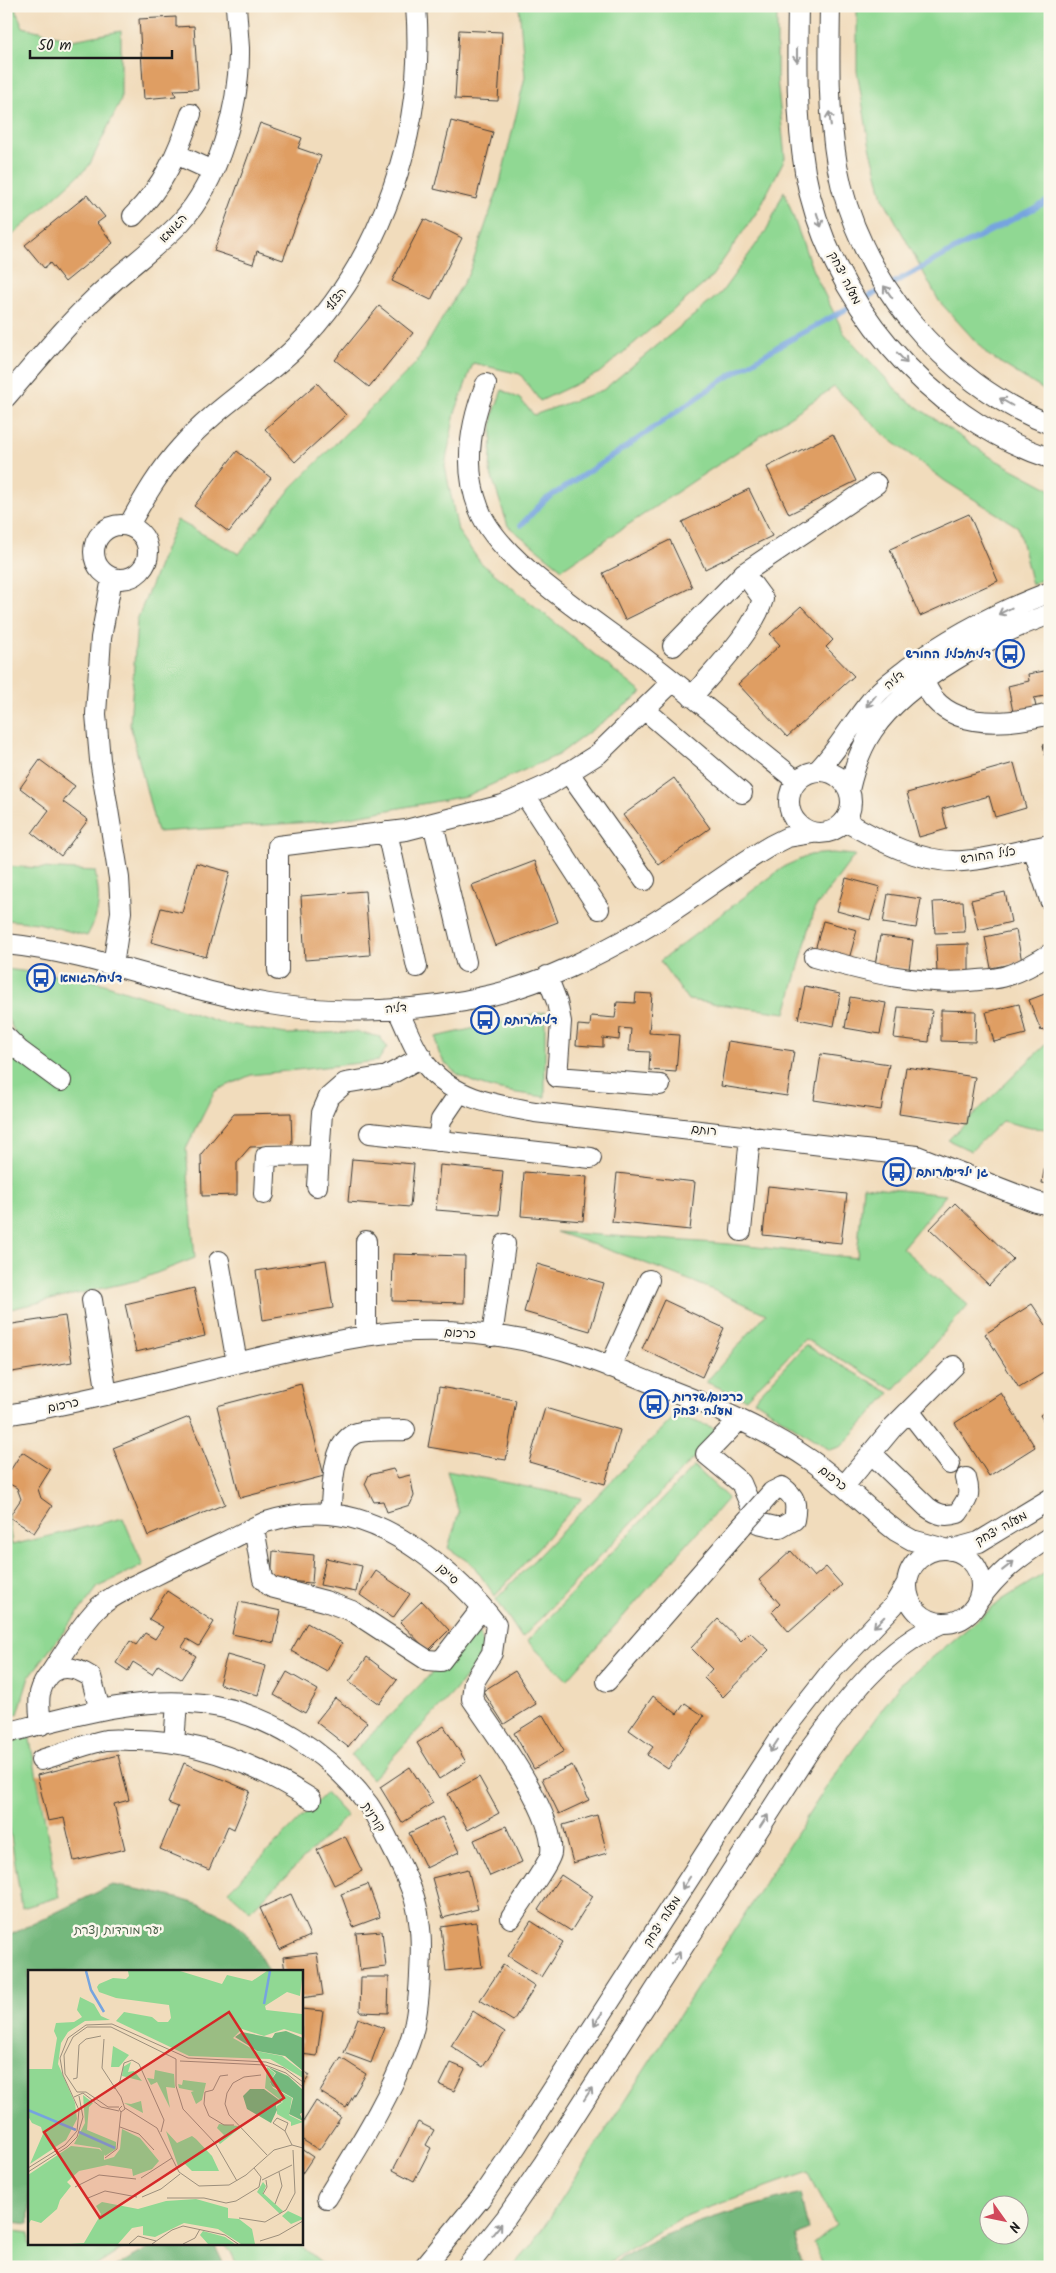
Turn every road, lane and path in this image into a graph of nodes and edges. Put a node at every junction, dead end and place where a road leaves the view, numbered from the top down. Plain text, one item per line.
1 (236, 6) edge
2 (416, 6) edge
3 (798, 6) edge
4 (830, 6) edge
5 (191, 114) dead end
6 (176, 154) junction
7 (213, 171) junction
8 (134, 216) dead end
9 (486, 384) dead end
10 (6, 397) edge
11 (1050, 424) edge
12 (1050, 458) edge
13 (876, 484) dead end
14 (129, 525) junction
15 (744, 573) junction
16 (112, 578) junction
17 (1050, 592) edge
18 (1050, 614) edge
19 (673, 646) dead end
20 (673, 681) junction
21 (924, 682) junction
22 (692, 697) junction
23 (644, 708) junction
24 (1050, 714) edge
25 (817, 771) junction
26 (568, 772) junction
27 (797, 781) junction
28 (849, 790) junction
29 (742, 793) dead end
30 (525, 795) junction
31 (790, 812) junction
32 (845, 821) junction
33 (433, 823) junction
34 (387, 832) junction
35 (813, 833) junction
36 (1042, 846) edge
37 (755, 855) junction
38 (645, 880) dead end
39 (1050, 900) edge
40 (599, 909) dead end
41 (6, 944) edge
42 (1050, 954) edge
43 (814, 957) dead end
44 (466, 962) dead end
45 (113, 966) junction
46 (417, 967) dead end
47 (278, 970) dead end
48 (546, 976) junction
49 (397, 1008) junction
50 (6, 1037) edge
51 (422, 1057) junction
52 (61, 1081) dead end
53 (660, 1085) dead end
54 (460, 1092) junction
55 (370, 1133) dead end
56 (750, 1136) junction
57 (438, 1140) junction
58 (319, 1155) junction
59 (591, 1158) dead end
60 (317, 1186) dead end
61 (264, 1194) dead end
62 (1050, 1205) edge
63 (742, 1231) dead end
64 (366, 1241) dead end
65 (505, 1244) dead end
66 (219, 1262) dead end
67 (649, 1280) dead end
68 (92, 1300) dead end
69 (366, 1335) junction
70 (492, 1336) junction
71 (237, 1363) junction
72 (954, 1366) dead end
73 (610, 1367) junction
74 (107, 1395) junction
75 (909, 1410) junction
76 (6, 1415) edge
77 (739, 1420) junction
78 (404, 1430) dead end
79 (871, 1453) junction
80 (950, 1464) dead end
81 (966, 1478) dead end
82 (844, 1486) junction
83 (1050, 1499) edge
84 (330, 1514) junction
85 (876, 1516) junction
86 (254, 1528) junction
87 (1050, 1537) edge
88 (947, 1550) junction
89 (908, 1579) junction
90 (977, 1603) junction
91 (482, 1608) junction
92 (90, 1618) junction
93 (942, 1624) junction
94 (91, 1676) junction
95 (46, 1680) junction
96 (607, 1681) dead end
97 (177, 1703) junction
98 (100, 1710) junction
99 (41, 1725) junction
100 (6, 1733) edge
101 (174, 1743) junction
102 (41, 1760) dead end
103 (311, 1799) dead end
104 (511, 1918) dead end
105 (327, 2198) dead end
106 (424, 2267) edge
107 (466, 2267) edge

1 - 7 street, הגומא
2 - 14 street, הצלף
3 -> 12 street, מעלה יצחק
11 -> 4 street
5 - 6 street
6 - 7 street
6 - 8 street
7 - 10 street, הגומא
9 - 20 street
13 - 15 street
14 - 16 street
14 - 16 street
15 - 19 street
15 - 22 street
16 - 45 street
17 -> 25 street, דליה
18 - 21 street, דליה
20 - 22 street
20 - 23 street
21 - 24 street
21 - 28 street, דליה
22 - 27 street
23 - 26 street
23 - 29 street
25 - 27 street
25 - 28 street
26 - 30 street
26 - 38 street
27 - 31 street
28 - 32 street
30 - 33 street
30 - 40 street
31 - 35 street
31 - 37 street, דליה
32 - 35 street
32 - 36 street, כליל החורש
33 - 34 street
33 - 44 street
34 - 46 street
34 - 47 street
35 - 37 street, דליה
36 - 39 street
37 - 48 street, דליה
41 - 45 street, דליה
42 - 43 street
45 - 49 street, דליה
48 - 49 street, דליה
48 - 53 street
49 - 51 street, רותם
50 - 52 street
51 - 54 street, רותם
51 - 58 street
54 - 56 street, רותם
54 - 57 street
55 - 57 street
56 - 62 street, רותם
56 - 63 street
57 - 59 street
58 - 60 street
58 - 61 street
64 - 69 street
65 - 70 street
66 - 71 street
67 - 73 street
68 - 74 street
69 - 70 street, כרכום
69 - 71 street, כרכום
70 - 73 street, כרכום
71 - 74 street, כרכום
72 - 75 street
73 - 77 street, כרכום
74 - 76 street, כרכום
75 - 79 street
75 - 80 street
77 - 82 street, כרכום
77 - 96 street, bridge
78 - 84 street
79 - 81 street
79 - 82 street
82 - 85 street, כרכום
83 - 88 street, מעלה יצחק
84 - 86 street, סייפן
84 - 91 street, סייפן
85 - 88 street, כרכום
85 - 89 street, כרכום
86 - 91 street
86 - 92 street, סייפן
90 -> 87 street
88 - 89 street
88 - 90 street
89 - 93 street
89 -> 106 street, מעלה יצחק
90 - 93 street
91 - 104 street, סייפן
92 - 94 street, סייפן
92 - 95 street, סייפן
107 -> 93 street
94 - 95 street
94 - 98 street, סייפן
95 - 99 street, סייפן
97 - 98 street, קורנית
97 - 101 street
97 - 105 street, קורנית
98 - 99 street, קורנית
99 - 100 street, קורנית
101 - 102 street
101 - 103 street

